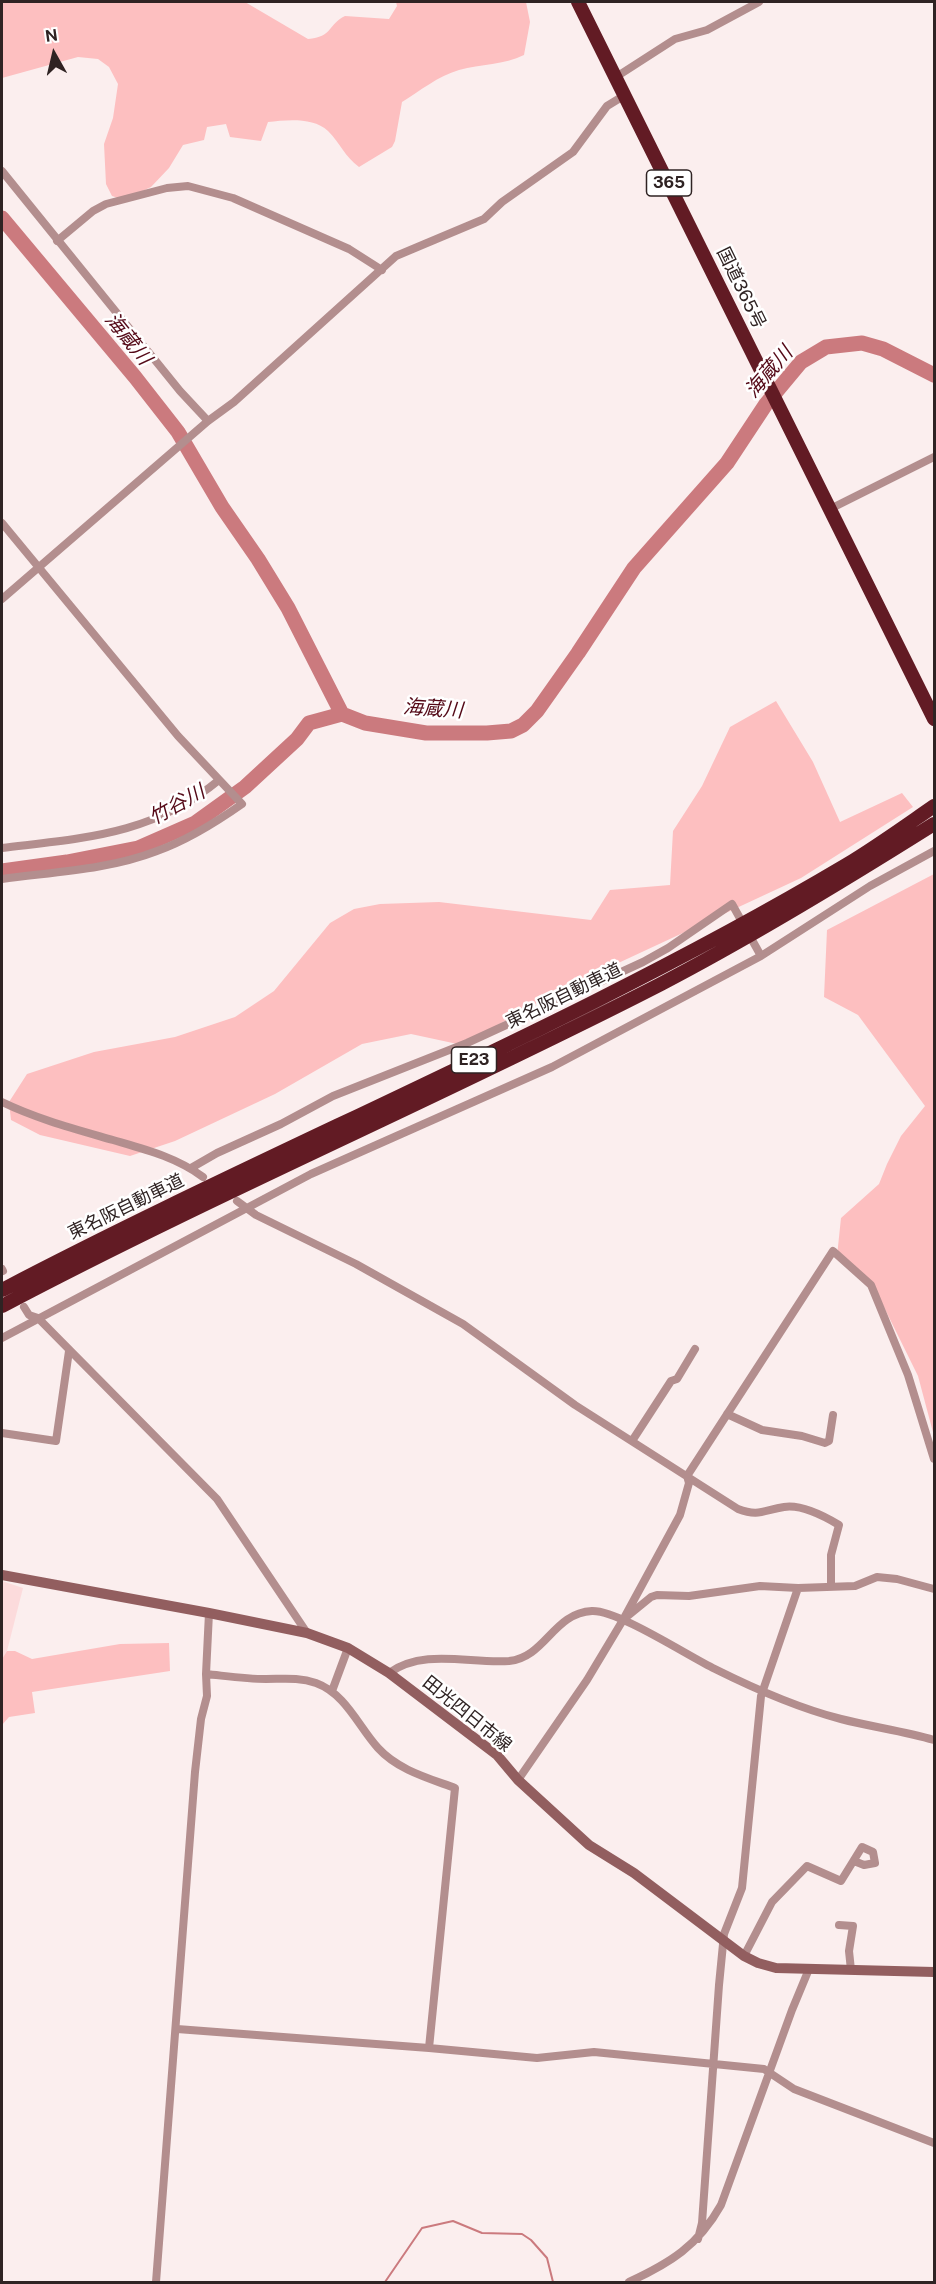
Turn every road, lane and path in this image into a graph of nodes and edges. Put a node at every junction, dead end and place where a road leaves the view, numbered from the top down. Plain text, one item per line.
1 (578, 2) edge
2 (759, 2) edge
3 (616, 77) junction
4 (626, 95) junction
5 (2, 171) edge
6 (57, 240) junction
7 (382, 270) junction
8 (208, 421) junction
9 (934, 457) edge
10 (830, 509) junction
11 (2, 523) edge
12 (39, 567) junction
13 (2, 598) edge
14 (934, 719) edge
15 (221, 781) junction
16 (934, 806) edge
17 (934, 824) edge
18 (2, 848) edge
19 (934, 851) edge
20 (2, 879) edge
21 (760, 954) junction
22 (2, 1102) edge
23 (191, 1168) junction
24 (203, 1177) dead end
25 (237, 1201) dead end
26 (246, 1209) junction
27 (2, 1290) edge
28 (2, 1306) edge
29 (24, 1307) dead end
30 (38, 1318) junction
31 (2, 1338) edge
32 (695, 1349) dead end
33 (69, 1351) junction
34 (728, 1414) junction
35 (833, 1415) dead end
36 (2, 1433) edge
37 (632, 1441) junction
38 (934, 1459) edge
39 (687, 1476) junction
40 (2, 1575) edge
41 (831, 1587) junction
42 (798, 1588) junction
43 (934, 1589) edge
44 (209, 1613) junction
45 (623, 1620) junction
46 (307, 1633) junction
47 (348, 1648) junction
48 (389, 1673) junction
49 (206, 1674) junction
50 (332, 1691) junction
51 (762, 1692) junction
52 (934, 1740) edge
53 (518, 1780) junction
54 (854, 1861) dead end
55 (839, 1924) dead end
56 (724, 1943) junction
57 (744, 1956) junction
58 (809, 1970) junction
59 (851, 1971) junction
60 (934, 1972) edge
61 (177, 2029) junction
62 (429, 2048) junction
63 (713, 2063) junction
64 (771, 2072) junction
65 (934, 2143) edge
66 (698, 2238) junction
67 (156, 2283) edge
68 (629, 2283) edge

1 - 3 highway, 国道365号 / 365
2 - 3 street
3 - 4 highway, 国道365号 / 365
4 - 7 street
4 - 10 highway, 国道365号 / 365
5 - 6 street
6 - 7 street
6 - 8 street
7 - 8 street
8 - 12 street
9 - 10 street
10 - 14 highway, 国道365号 / 365
11 - 12 street
12 - 13 street
12 - 15 street
15 - 18 street
15 - 20 street
16 - 27 highway, 東名阪自動車道 / E23
17 - 28 highway, 東名阪自動車道 / E23
19 - 21 street
21 - 23 street
21 - 26 street
22 - 23 street
23 - 24 street
25 - 26 street
26 - 30 street
26 - 37 street
29 - 30 street
30 - 31 street
30 - 33 street
32 - 37 street
33 - 36 street
33 - 46 street
34 - 35 street
34 - 38 street
34 - 39 street
37 - 39 street
39 - 41 street
39 - 45 street
40 - 44 main road, 田光四日市線
41 - 42 street
41 - 43 street
42 - 45 street
42 - 51 street
44 - 46 main road, 田光四日市線
44 - 49 street
45 - 48 street
45 - 51 street
45 - 53 street
46 - 47 main road, 田光四日市線
47 - 48 main road, 田光四日市線
47 - 50 street
48 - 53 main road, 田光四日市線
49 - 50 street
49 - 61 street
50 - 62 street
51 - 52 street
51 - 56 street
53 - 56 main road, 田光四日市線
54 - 57 street
55 - 59 street
56 - 57 main road, 田光四日市線
56 - 63 street
57 - 58 main road, 田光四日市線
58 - 59 main road, 田光四日市線
58 - 64 street
59 - 60 main road, 田光四日市線
61 - 62 street
61 - 67 street
62 - 63 street
63 - 64 street
63 - 66 street
64 - 65 street
64 - 66 street
66 - 68 street

